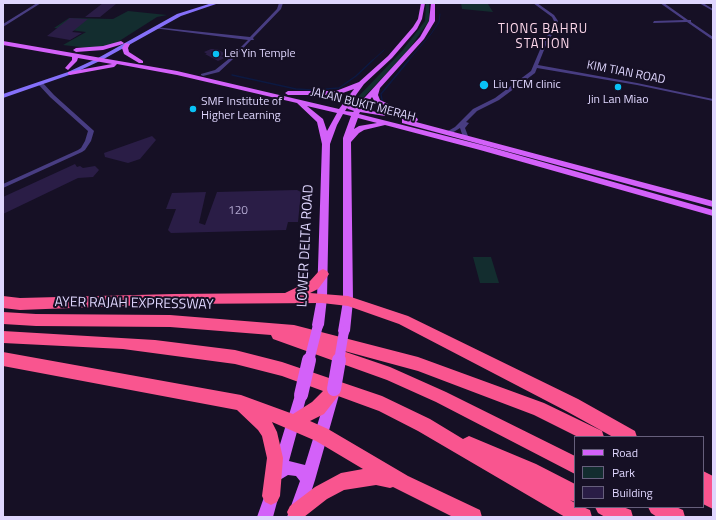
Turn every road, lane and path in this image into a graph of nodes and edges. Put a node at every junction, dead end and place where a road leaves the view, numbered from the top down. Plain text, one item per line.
1 (39, 3) edge
2 (208, 3) edge
3 (217, 3) edge
4 (282, 3) edge
5 (423, 3) edge
6 (433, 3) edge
7 (535, 3) edge
8 (539, 3) edge
9 (662, 3) edge
10 (666, 3) edge
11 (701, 3) edge
12 (712, 9) edge
13 (690, 21) junction
14 (654, 22) dead end
15 (557, 25) junction
16 (3, 26) edge
17 (158, 26) junction
18 (711, 36) edge
19 (3, 39) edge
20 (252, 39) junction
21 (3, 43) edge
22 (121, 43) junction
23 (127, 44) junction
24 (73, 52) junction
25 (102, 56) junction
26 (94, 58) junction
27 (141, 62) junction
28 (130, 64) junction
29 (536, 67) junction
30 (69, 70) junction
31 (203, 75) junction
32 (215, 78) junction
33 (40, 83) junction
34 (362, 83) junction
35 (377, 88) junction
36 (3, 91) edge
37 (288, 94) junction
38 (3, 96) edge
39 (713, 100) edge
40 (299, 102) junction
41 (344, 110) junction
42 (356, 112) junction
43 (390, 124) junction
44 (425, 126) junction
45 (450, 132) junction
46 (465, 136) junction
47 (326, 144) junction
48 (346, 144) junction
49 (3, 186) edge
50 (713, 204) edge
51 (713, 213) edge
52 (323, 272) junction
53 (322, 298) junction
54 (283, 299) junction
55 (348, 301) junction
56 (3, 302) edge
57 (3, 318) edge
58 (264, 327) junction
59 (3, 337) edge
60 (3, 359) edge
61 (331, 396) junction
62 (240, 403) junction
63 (294, 422) junction
64 (424, 424) junction
65 (322, 435) junction
66 (594, 436) edge
67 (627, 436) edge
68 (574, 464) edge
69 (278, 474) junction
70 (308, 480) junction
71 (704, 481) edge
72 (402, 482) junction
73 (713, 486) edge
74 (574, 492) edge
75 (704, 495) edge
76 (271, 496) junction
77 (713, 500) edge
78 (606, 508) edge
79 (659, 508) edge
80 (296, 515) edge
81 (265, 517) edge
82 (474, 517) edge
83 (583, 517) edge
84 (624, 517) edge
85 (676, 517) edge

1 - 16 street
2 - 22 main road
3 - 17 main road
4 - 20 street
5 - 34 main road, LOWER DELTA ROAD
6 - 35 main road
7 - 15 street
8 - 15 street
9 - 13 street
10 - 13 street
11 - 12 street
13 - 14 street
13 - 18 street
15 - 29 street
17 - 20 street
17 - 23 main road
19 - 24 main road, JALAN BUKIT MERAH
20 - 31 street
20 - 32 street
21 - 24 main road, JALAN BUKIT MERAH
22 - 24 main road
22 - 25 main road
23 - 25 main road
23 - 27 main road
24 - 25 main road, JALAN BUKIT MERAH
24 - 26 main road, JALAN BUKIT MERAH
24 - 30 main road
25 - 26 main road, JALAN BUKIT MERAH
25 - 27 main road, JALAN BUKIT MERAH
25 - 28 main road, JALAN BUKIT MERAH
25 - 30 main road
26 - 30 main road
27 - 31 main road, JALAN BUKIT MERAH
28 - 30 main road
28 - 40 main road, JALAN BUKIT MERAH
29 - 39 street, KIM TIAN ROAD
29 - 45 street
29 - 46 street
30 - 33 main road
30 - 36 main road
31 - 32 main road, JALAN BUKIT MERAH
32 - 37 main road, JALAN BUKIT MERAH
33 - 38 main road
33 - 49 street
34 - 37 main road
34 - 41 main road, LOWER DELTA ROAD
35 - 42 main road
35 - 44 main road
37 - 41 main road, JALAN BUKIT MERAH
40 - 41 main road, JALAN BUKIT MERAH
40 - 47 main road
41 - 42 main road, JALAN BUKIT MERAH
41 - 47 main road, LOWER DELTA ROAD
42 - 43 main road, JALAN BUKIT MERAH
42 - 44 main road, JALAN BUKIT MERAH
42 - 48 main road
43 - 48 main road
43 - 51 main road, JALAN BUKIT MERAH
44 - 45 main road, JALAN BUKIT MERAH
45 - 46 main road, JALAN BUKIT MERAH
46 - 50 main road, JALAN BUKIT MERAH
47 - 52 main road, LOWER DELTA ROAD
48 - 55 main road
52 - 53 main road, LOWER DELTA ROAD
52 - 54 highway
53 - 54 highway
53 - 55 highway
53 - 63 main road, LOWER DELTA ROAD, bridge
54 - 56 highway
55 - 61 main road, bridge
55 - 67 highway
57 - 58 highway, AYER RAJAH EXPRESSWAY
58 - 66 highway, AYER RAJAH EXPRESSWAY
58 - 68 highway, AYER RAJAH EXPRESSWAY
59 - 64 highway
60 - 62 highway
61 - 63 highway
61 - 65 main road
62 - 63 highway
62 - 76 highway
63 - 65 highway
63 - 69 main road, LOWER DELTA ROAD
64 - 74 highway
64 - 83 highway
65 - 70 main road
65 - 72 highway
69 - 70 main road
69 - 76 main road, LOWER DELTA ROAD
70 - 80 main road
71 - 73 highway
72 - 80 highway
72 - 82 highway
75 - 77 highway
76 - 81 main road, LOWER DELTA ROAD
78 - 84 highway
79 - 85 highway

